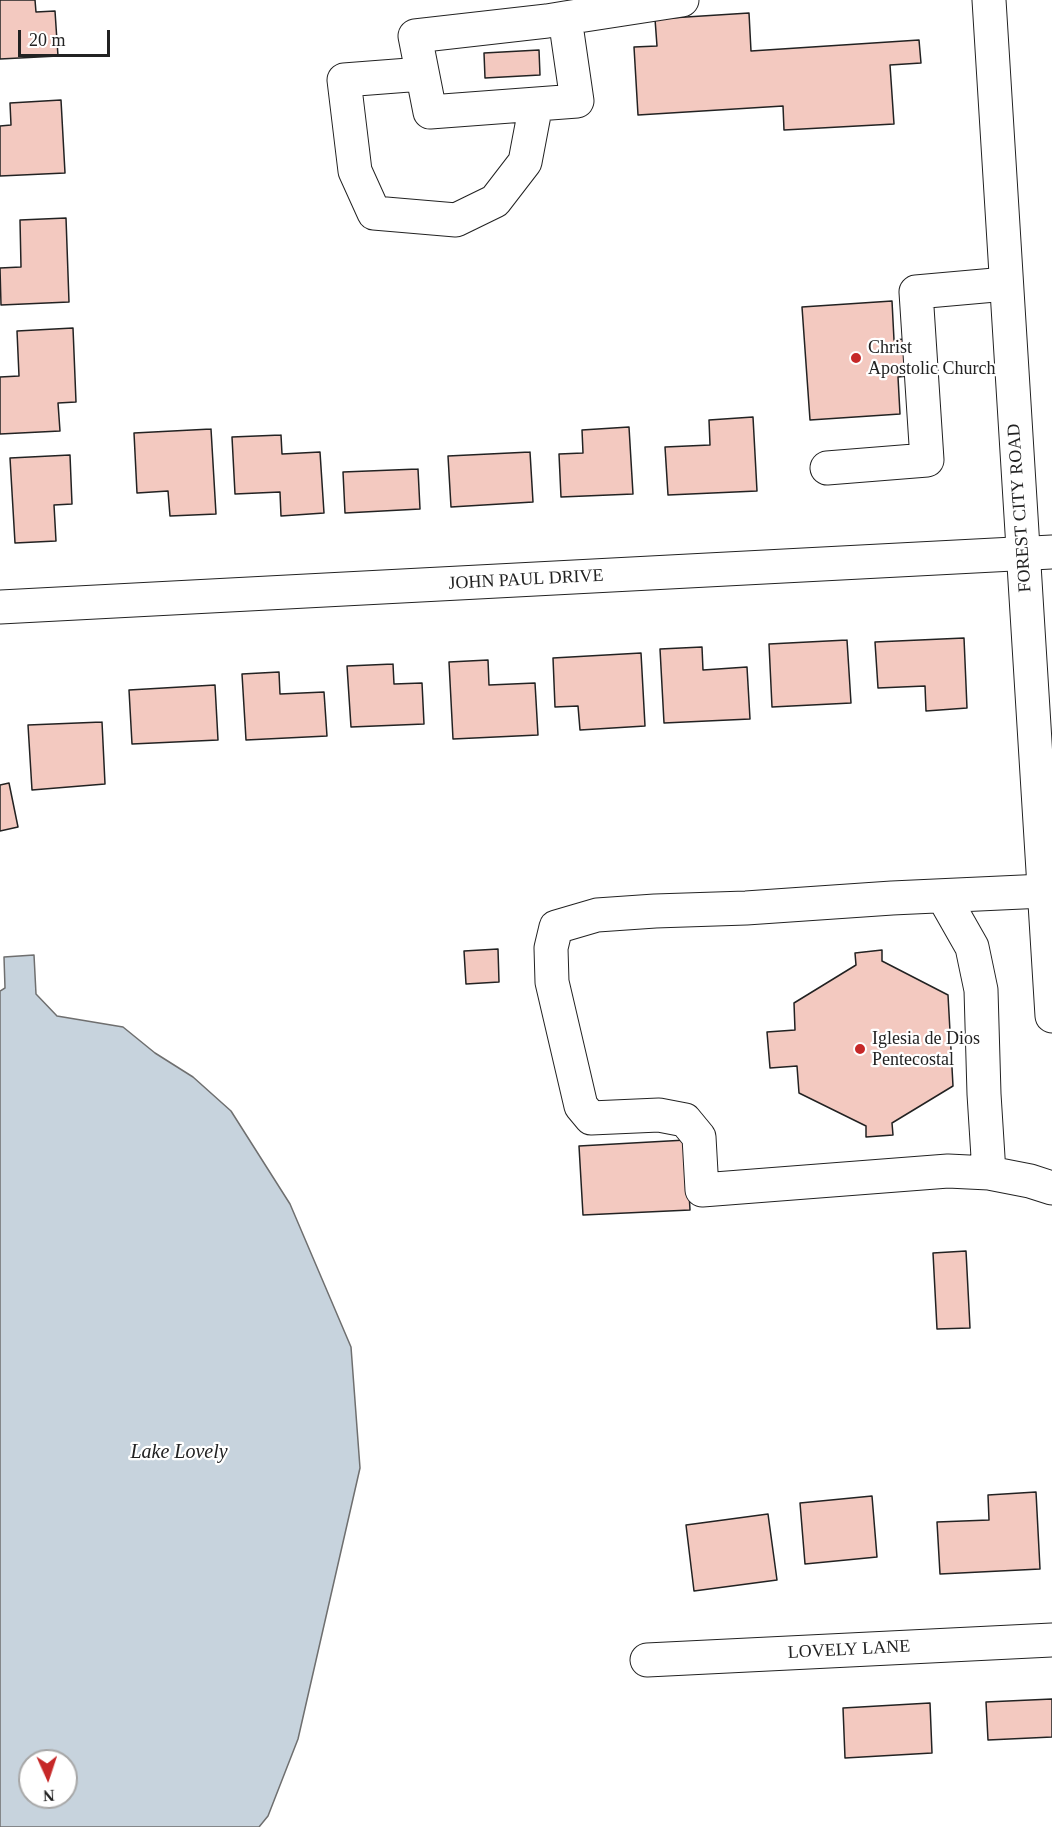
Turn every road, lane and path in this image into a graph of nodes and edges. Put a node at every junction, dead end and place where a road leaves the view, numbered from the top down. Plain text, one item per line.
1 (682, 0) edge
2 (989, 0) edge
3 (565, 18) junction
4 (423, 74) junction
5 (536, 104) junction
6 (1006, 284) junction
7 (827, 468) dead end
8 (1038, 553) edge
9 (0, 607) edge
10 (1044, 891) junction
11 (943, 896) junction
12 (1052, 1016) edge
13 (989, 1173) junction
14 (1052, 1188) edge
15 (1052, 1640) edge
16 (646, 1660) dead end

1 - 3 street
2 - 6 street, FOREST CITY ROAD
3 - 4 street
3 - 5 street
4 - 5 street
4 - 5 street
6 - 7 street
6 - 8 street, FOREST CITY ROAD
8 - 9 street, JOHN PAUL DRIVE
8 - 10 street, FOREST CITY ROAD
10 - 11 street
10 - 12 street, FOREST CITY ROAD
11 - 13 street
11 - 13 street
13 - 14 street
15 - 16 street, LOVELY LANE

